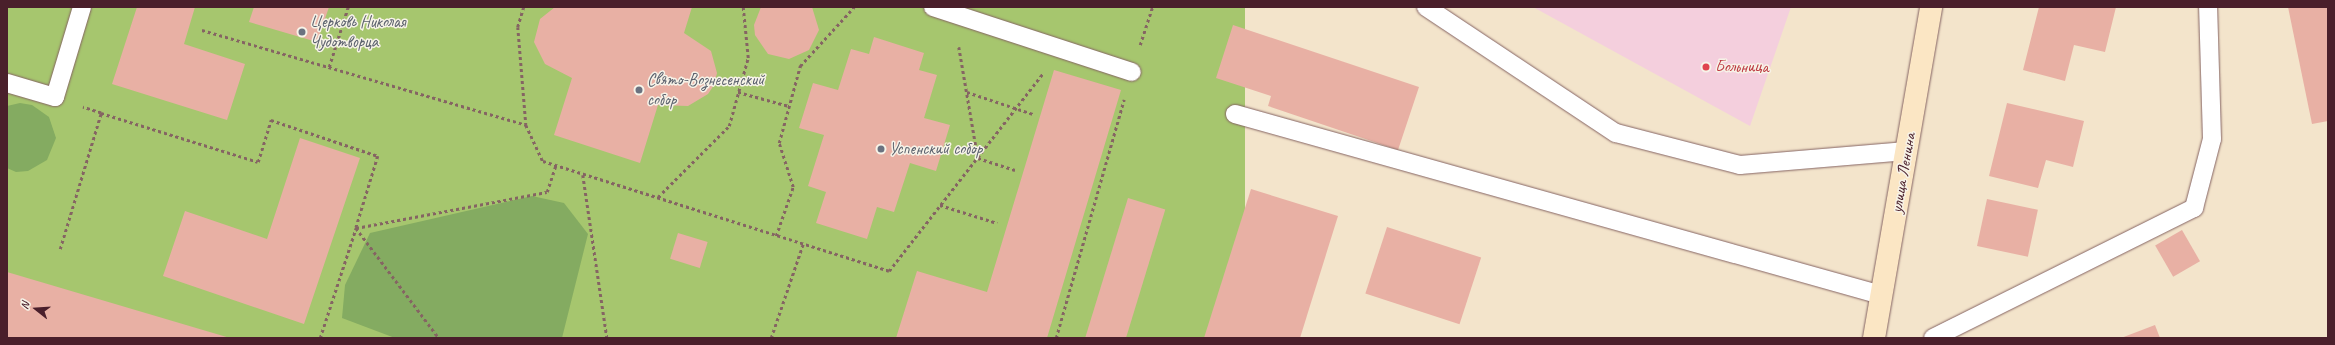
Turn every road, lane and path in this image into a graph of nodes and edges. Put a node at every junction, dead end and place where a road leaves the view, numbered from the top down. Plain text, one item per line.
1 (82, 7) edge
2 (348, 7) edge
3 (524, 7) edge
4 (743, 7) edge
5 (854, 7) edge
6 (933, 7) edge
7 (1152, 7) edge
8 (1426, 7) edge
9 (1931, 7) edge
10 (2208, 7) edge
11 (967, 18) junction
12 (202, 30) dead end
13 (1052, 46) junction
14 (329, 67) junction
15 (1132, 72) junction
16 (7, 83) edge
17 (738, 92) junction
18 (967, 92) junction
19 (55, 97) junction
20 (789, 106) junction
21 (1016, 108) junction
22 (101, 113) junction
23 (1034, 114) dead end
24 (1235, 114) dead end
25 (526, 124) junction
26 (1906, 151) junction
27 (978, 158) junction
28 (556, 166) junction
29 (1015, 170) dead end
30 (583, 175) junction
31 (658, 198) junction
32 (940, 205) junction
33 (997, 223) dead end
34 (356, 228) junction
35 (776, 236) junction
36 (802, 244) junction
37 (60, 250) dead end
38 (1881, 295) junction
39 (320, 338) edge
40 (438, 338) edge
41 (607, 338) edge
42 (771, 338) edge
43 (1056, 338) edge
44 (1874, 338) edge
45 (1933, 338) edge

1 - 19 lane
2 - 14 path
3 - 25 path
4 - 17 path
5 - 20 path
6 - 11 lane
7 - 15 path
8 - 26 lane
9 - 26 main road, улица Ленина
10 - 45 lane
11 - 13 lane
11 - 18 path
12 - 14 path
13 - 15 lane
13 - 21 path
14 - 25 path
15 - 43 path
16 - 19 lane
17 - 20 path
17 - 31 path
18 - 21 path
18 - 27 path
19 - 22 path
20 - 35 path
21 - 23 path
21 - 27 path
22 - 34 path
22 - 37 path
24 - 38 lane
25 - 28 path
26 - 38 main road, улица Ленина
27 - 29 path
27 - 32 path
28 - 30 path
28 - 34 path
30 - 31 path
30 - 41 path
31 - 35 path
32 - 33 path
32 - 36 path
34 - 39 path
34 - 40 path
35 - 36 path
36 - 42 path
38 - 44 main road, улица Ленина

